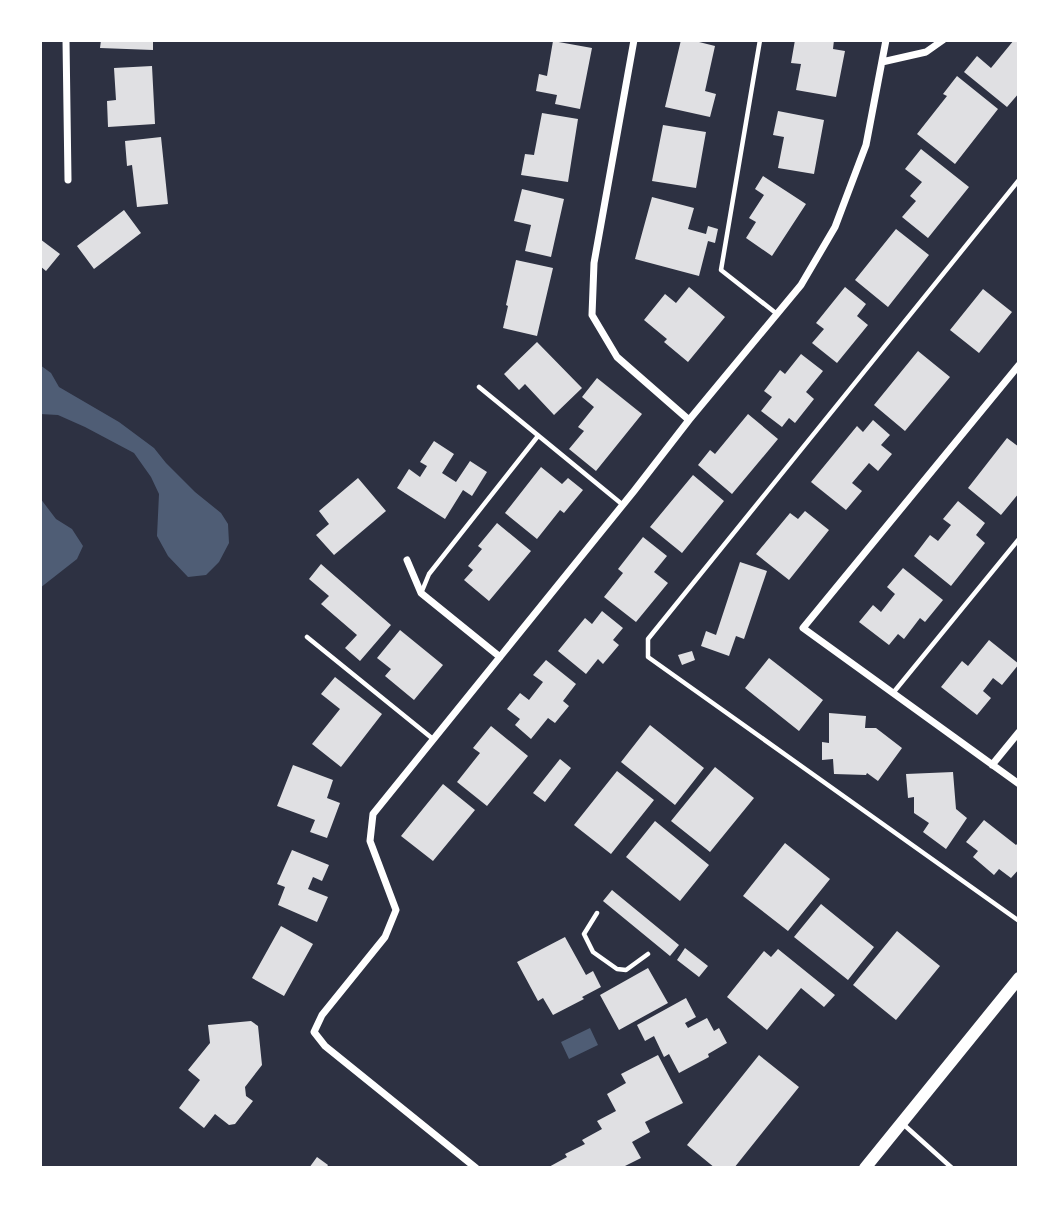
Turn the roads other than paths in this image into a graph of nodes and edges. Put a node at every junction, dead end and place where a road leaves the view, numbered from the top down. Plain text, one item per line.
1 (66, 40) edge
2 (634, 40) edge
3 (760, 40) edge
4 (886, 40) edge
5 (943, 40) edge
6 (882, 62) junction
7 (68, 180) dead end
8 (1019, 180) edge
9 (777, 314) junction
10 (1019, 365) edge
11 (479, 387) dead end
12 (689, 420) junction
13 (538, 436) junction
14 (623, 505) junction
15 (1019, 539) edge
16 (407, 560) dead end
17 (421, 593) junction
18 (307, 637) dead end
19 (500, 657) junction
20 (893, 693) junction
21 (1019, 732) edge
22 (433, 740) junction
23 (992, 765) junction
24 (1019, 784) edge
25 (597, 913) dead end
26 (1019, 921) edge
27 (648, 954) dead end
28 (1019, 978) edge
29 (902, 1122) junction
30 (476, 1168) edge
31 (865, 1168) edge
32 (951, 1168) edge

1 - 7 street
2 - 12 street
3 - 9 lane
4 - 6 street
5 - 6 street
6 - 9 street
8 - 26 lane
9 - 12 street
10 - 20 street
11 - 13 lane
12 - 14 street
13 - 14 lane
13 - 17 lane
14 - 19 street
15 - 20 lane
16 - 17 street
17 - 19 street
18 - 22 lane
19 - 22 street
20 - 23 street
21 - 23 street
22 - 30 street
23 - 24 street
25 - 27 lane
28 - 29 main road
29 - 31 main road
29 - 32 lane

